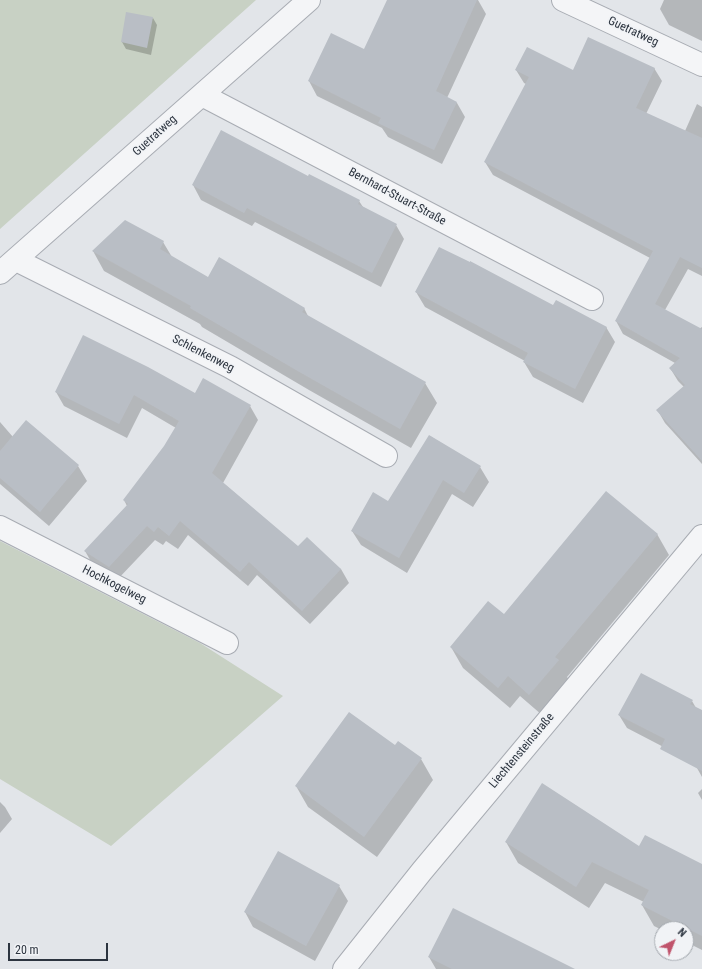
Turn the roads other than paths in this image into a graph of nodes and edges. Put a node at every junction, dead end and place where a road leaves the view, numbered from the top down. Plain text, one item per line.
1 (309, 0) edge
2 (563, 0) edge
3 (702, 65) edge
4 (202, 95) junction
5 (8, 266) edge
6 (592, 299) dead end
7 (386, 456) dead end
8 (0, 526) edge
9 (702, 536) edge
10 (228, 643) dead end
11 (344, 969) edge

1 - 4 street, Guetratweg
2 - 3 street, Guetratweg
4 - 5 street, Guetratweg
4 - 6 street, Bernhard-Stuart-Straße
5 - 7 street, Schlenkenweg
8 - 10 street, Hochkogelweg
9 - 11 street, Liechtensteinstraße

